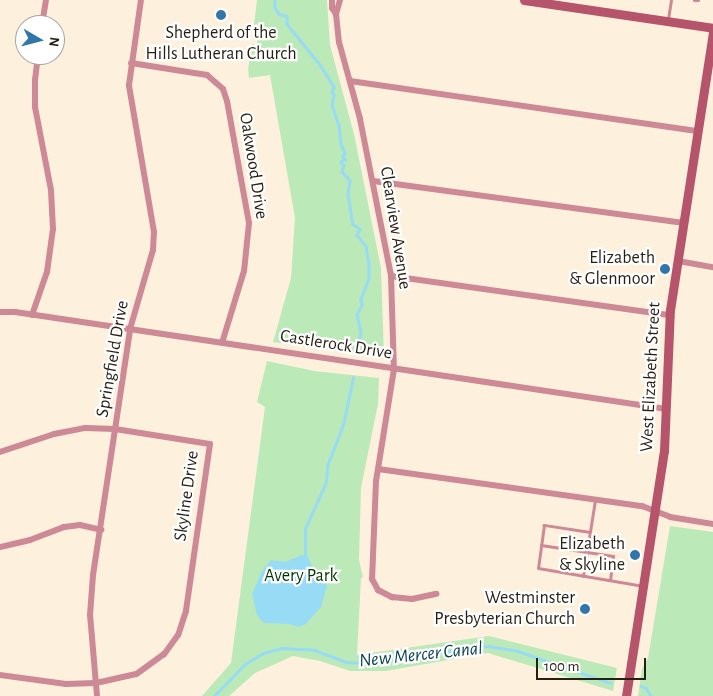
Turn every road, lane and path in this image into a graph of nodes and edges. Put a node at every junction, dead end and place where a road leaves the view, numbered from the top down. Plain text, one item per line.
1 (46, 0) edge
2 (141, 0) edge
3 (332, 0) edge
4 (340, 0) edge
5 (529, 0) edge
6 (671, 0) edge
7 (586, 5) edge
8 (336, 14) junction
9 (44, 15) edge
10 (668, 22) junction
11 (713, 29) edge
12 (132, 63) junction
13 (36, 65) edge
14 (350, 80) junction
15 (709, 81) edge
16 (698, 131) junction
17 (373, 181) junction
18 (684, 223) junction
19 (678, 261) junction
20 (713, 267) edge
21 (391, 276) junction
22 (0, 312) edge
23 (32, 315) junction
24 (670, 315) junction
25 (130, 329) junction
26 (222, 343) junction
27 (394, 369) junction
28 (667, 409) junction
29 (115, 429) junction
30 (0, 452) edge
31 (378, 469) junction
32 (595, 500) junction
33 (655, 512) junction
34 (713, 524) edge
35 (101, 530) junction
36 (590, 532) junction
37 (541, 545) junction
38 (0, 547) edge
39 (588, 552) junction
40 (583, 576) junction
41 (610, 580) junction
42 (644, 586) junction
43 (436, 594) dead end
44 (0, 675) edge
45 (96, 683) junction
46 (97, 696) edge
47 (626, 696) edge

1 - 9 street
2 - 12 street, Springfield Drive
3 - 8 street, Clearview Avenue
4 - 8 street, Clearview Avenue
5 - 7 main road
6 - 10 lane
7 - 10 main road
8 - 14 street, Clearview Avenue
10 - 11 main road
11 - 15 main road, West Elizabeth Street
12 - 25 street, Springfield Drive
12 - 26 street, Oakwood Drive
13 - 23 street
14 - 16 street
14 - 17 street, Clearview Avenue
15 - 16 main road, West Elizabeth Street
16 - 18 main road, West Elizabeth Street
17 - 18 street
17 - 21 street, Clearview Avenue
18 - 19 main road, West Elizabeth Street
19 - 20 street
19 - 24 main road, West Elizabeth Street
21 - 24 street
21 - 27 street, Clearview Avenue
22 - 23 street, Castlerock Drive
23 - 25 street, Castlerock Drive
24 - 28 main road, West Elizabeth Street
25 - 26 street, Castlerock Drive
25 - 29 street, Springfield Drive
26 - 27 street, Castlerock Drive
27 - 28 street, Castlerock Drive
27 - 31 street, Clearview Avenue
28 - 33 main road, West Elizabeth Street
29 - 30 street, Skyline Drive
29 - 35 street, Springfield Drive
29 - 45 street, Skyline Drive
31 - 32 street
31 - 43 street, Clearview Avenue
32 - 33 street
32 - 36 lane
33 - 34 street
33 - 42 main road, West Elizabeth Street
35 - 38 street
35 - 45 street, Springfield Drive
36 - 37 lane
36 - 39 lane
37 - 39 lane
37 - 40 lane
39 - 40 lane
39 - 41 lane
40 - 41 lane
41 - 42 lane
42 - 47 main road, West Elizabeth Street
44 - 45 street
45 - 46 street, Springfield Drive

